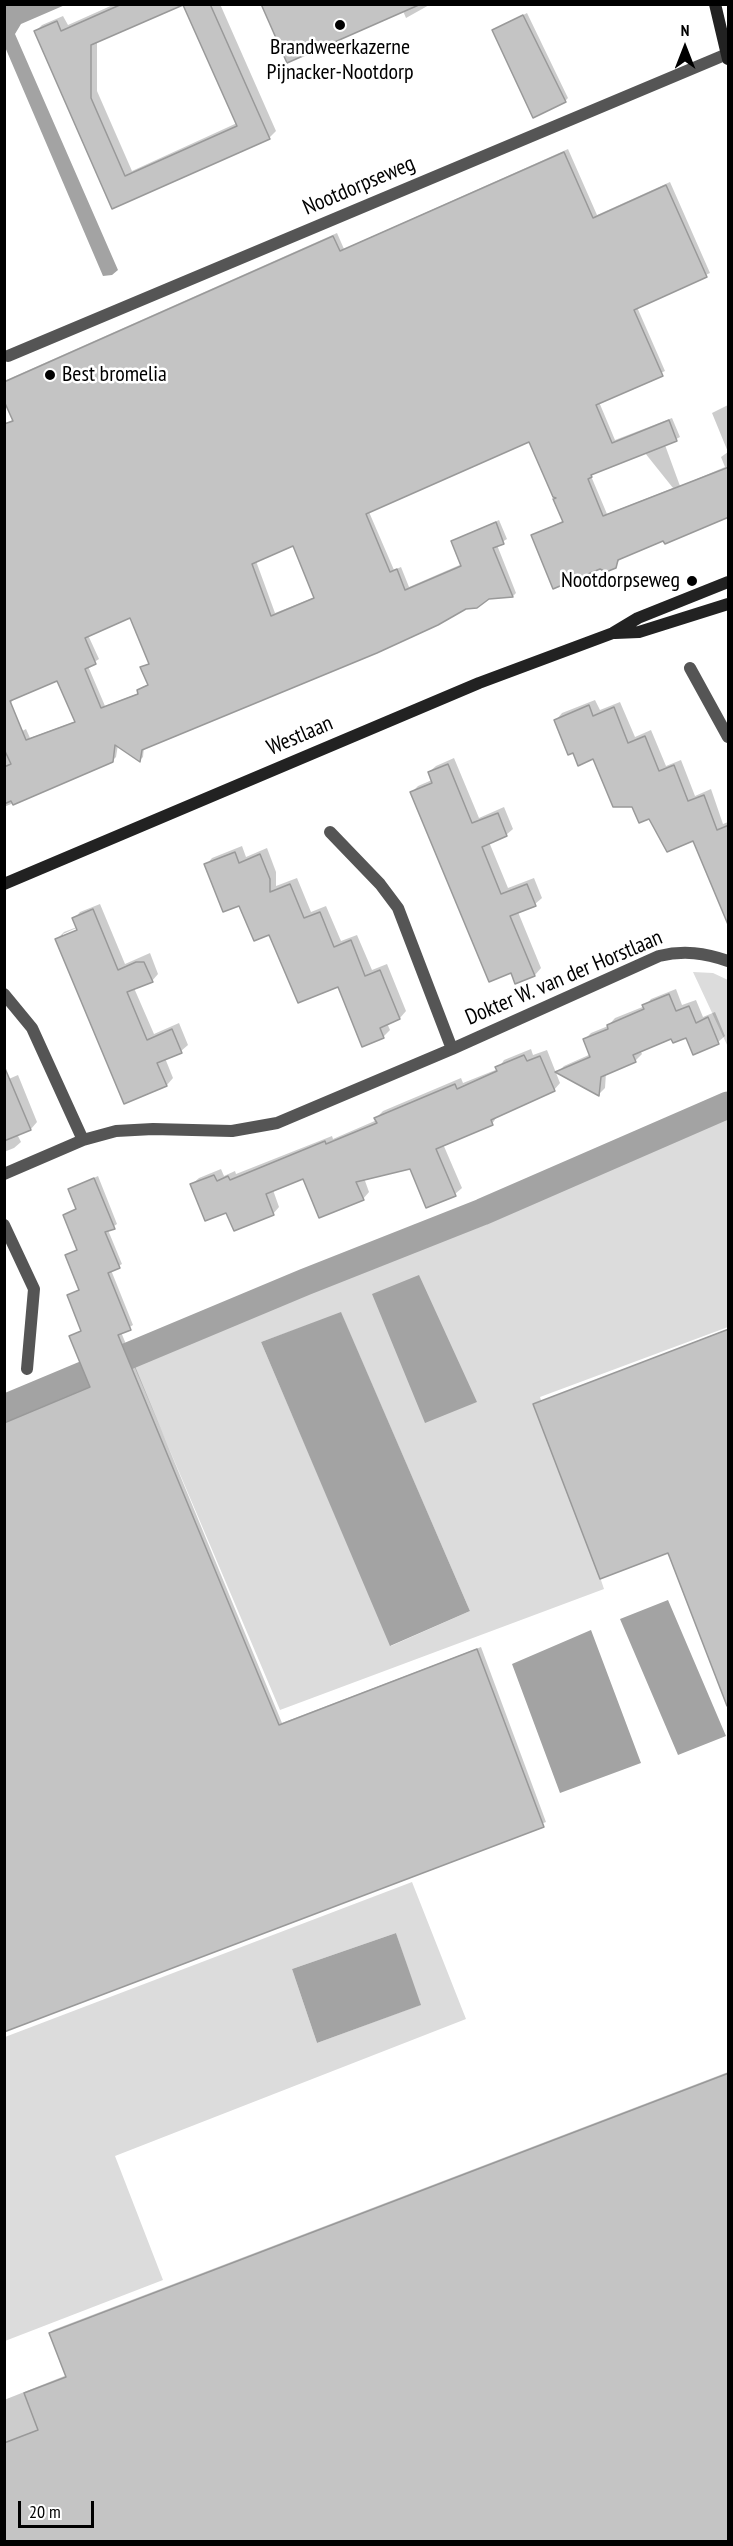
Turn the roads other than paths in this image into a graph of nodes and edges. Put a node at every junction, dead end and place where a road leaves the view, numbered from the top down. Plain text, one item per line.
1 (715, 4) edge
2 (728, 56) edge
3 (8, 356) dead end
4 (729, 582) edge
5 (729, 604) edge
6 (613, 633) junction
7 (690, 668) dead end
8 (729, 737) edge
9 (330, 832) dead end
10 (4, 884) edge
11 (729, 962) edge
12 (4, 994) edge
13 (452, 1049) junction
14 (83, 1140) junction
15 (4, 1174) edge
16 (4, 1224) edge
17 (27, 1369) dead end

1 - 2 main road, Nootdorpseweg
2 - 3 street, Nootdorpseweg
4 - 6 main road, Westlaan
5 - 6 main road, Westlaan
6 - 10 main road, Westlaan
7 - 8 street
9 - 13 street, Dokter W. van der Horstlaan
11 - 13 street, Dokter W. van der Horstlaan
12 - 14 street
13 - 14 street, Dokter W. van der Horstlaan
14 - 15 street, Dokter W. van der Horstlaan
16 - 17 street

